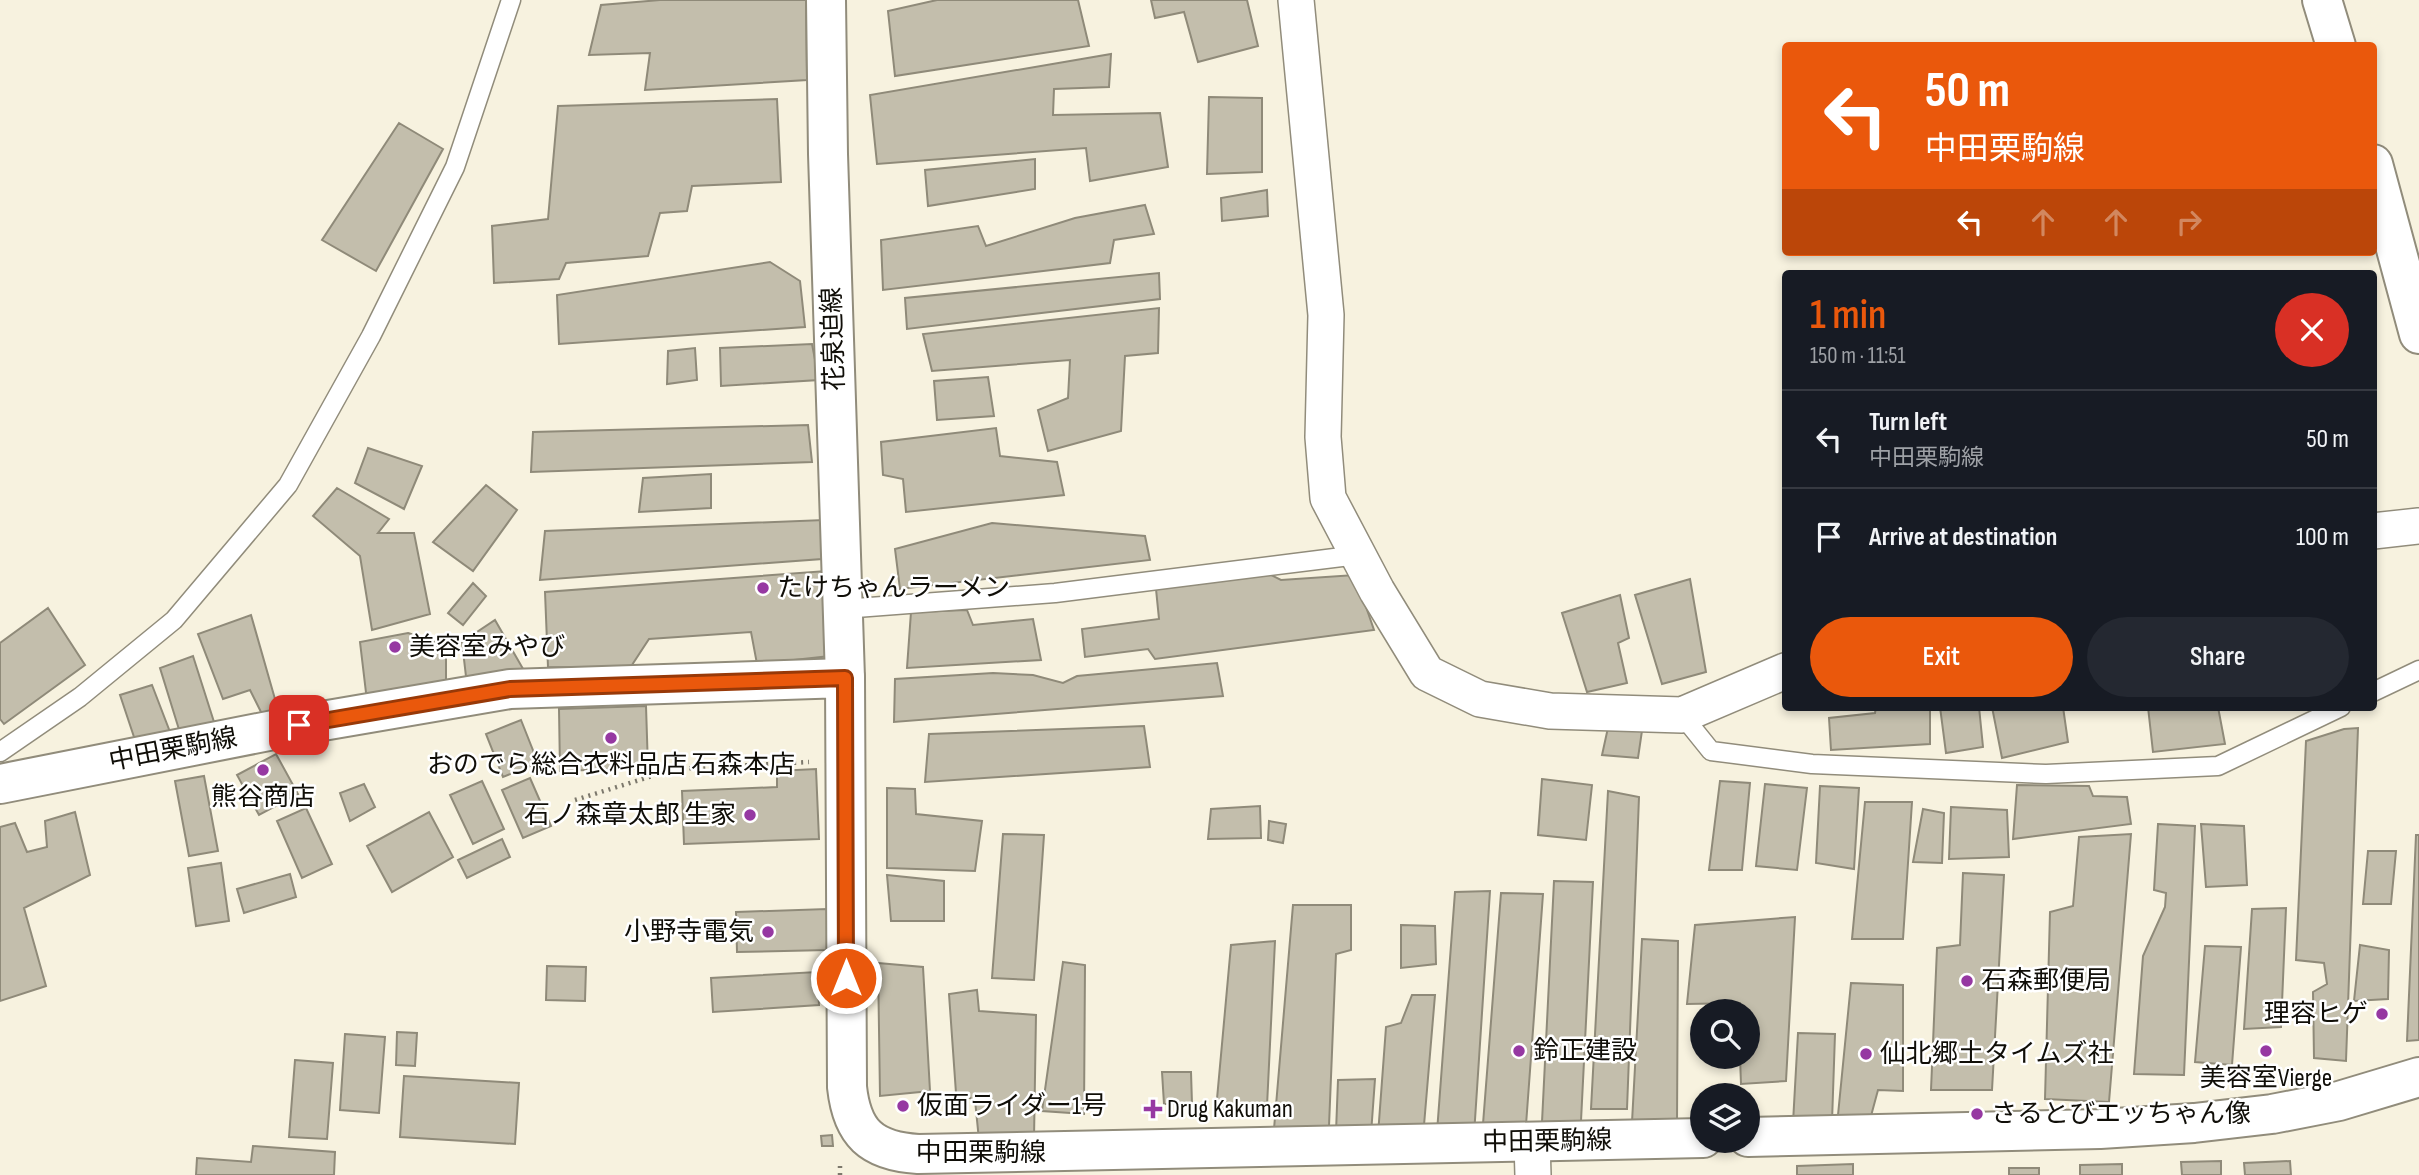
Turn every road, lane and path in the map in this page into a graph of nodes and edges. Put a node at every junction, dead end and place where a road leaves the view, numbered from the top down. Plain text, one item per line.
1 (511, 0) edge
2 (826, 0) edge
3 (1296, 0) edge
4 (2322, 0) edge
5 (2335, 42) edge
6 (2377, 178) edge
7 (2419, 334) edge
8 (2419, 526) edge
9 (2377, 531) edge
10 (1358, 555) junction
11 (843, 609) junction
12 (2419, 670) edge
13 (1782, 672) edge
14 (845, 678) junction
15 (2377, 690) edge
16 (2333, 711) edge
17 (1682, 715) junction
18 (0, 752) edge
19 (845, 760) junction
20 (0, 783) edge
21 (575, 800) dead end
22 (2419, 1077) edge
23 (1760, 1137) edge
24 (1690, 1140) edge
25 (1532, 1159) edge
26 (1060, 1164) edge

1 - 18 lane
2 - 11 main road, 花泉迫線
3 - 10 street
4 - 5 main road
6 - 7 main road
8 - 9 street
10 - 11 lane
10 - 17 street
11 - 14 main road, 花泉迫線
12 - 15 lane
13 - 17 street
14 - 19 main road, 中田栗駒線
14 - 20 main road, 中田栗駒線
16 - 17 lane
19 - 21 path
19 - 26 main road, 中田栗駒線
22 - 23 main road
24 - 25 main road, 中田栗駒線
25 - 26 main road, 中田栗駒線

